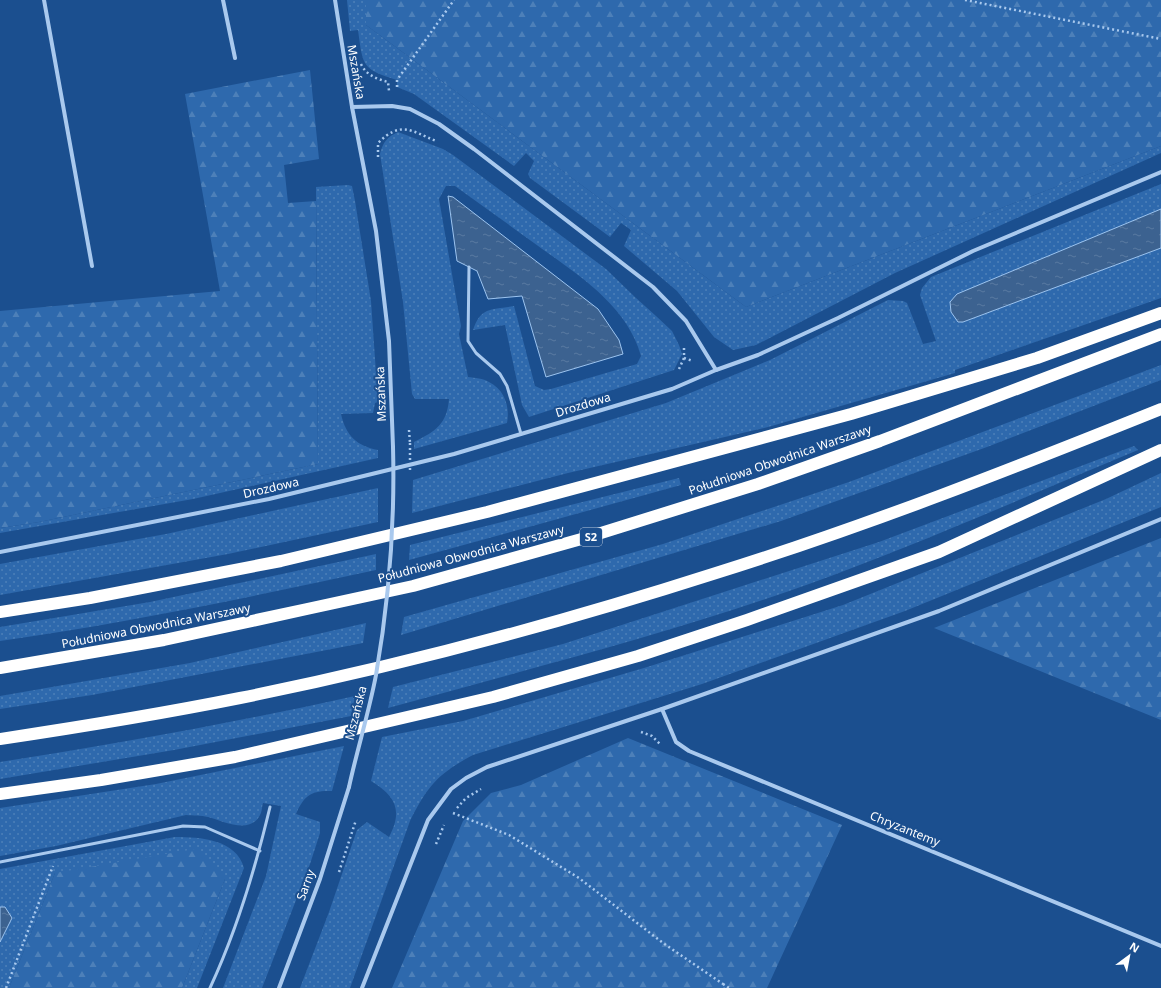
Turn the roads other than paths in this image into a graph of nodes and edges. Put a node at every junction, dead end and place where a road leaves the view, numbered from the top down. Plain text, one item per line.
1 (44, 0) edge
2 (223, 0) edge
3 (334, 0) edge
4 (235, 58) dead end
5 (352, 107) junction
6 (1161, 172) edge
7 (92, 266) dead end
8 (469, 267) dead end
9 (1161, 313) edge
10 (1161, 334) edge
11 (716, 370) junction
12 (1161, 409) edge
13 (521, 434) junction
14 (1161, 450) edge
15 (1161, 519) edge
16 (0, 552) edge
17 (0, 612) edge
18 (0, 668) edge
19 (662, 709) junction
20 (0, 739) edge
21 (349, 787) joint
22 (0, 794) edge
23 (270, 807) dead end
24 (260, 851) junction
25 (0, 862) edge
26 (1161, 946) edge
27 (210, 988) edge
28 (278, 988) edge
29 (362, 988) edge

1 - 7 street
2 - 4 street
3 - 5 street, Mszańska
5 - 11 street
5 - 21 street, Mszańska, bridge
6 - 11 street, Drozdowa
8 - 13 lane
9 - 17 highway
10 - 18 highway, Południowa Obwodnica Warszawy / S2
11 - 13 street, Drozdowa
12 - 20 highway
13 - 16 street, Drozdowa
14 - 22 highway
15 - 19 street
19 - 26 street, Chryzantemy
19 - 29 street
21 - 28 street, Sarny
23 - 24 lane
24 - 25 lane
24 - 27 lane

